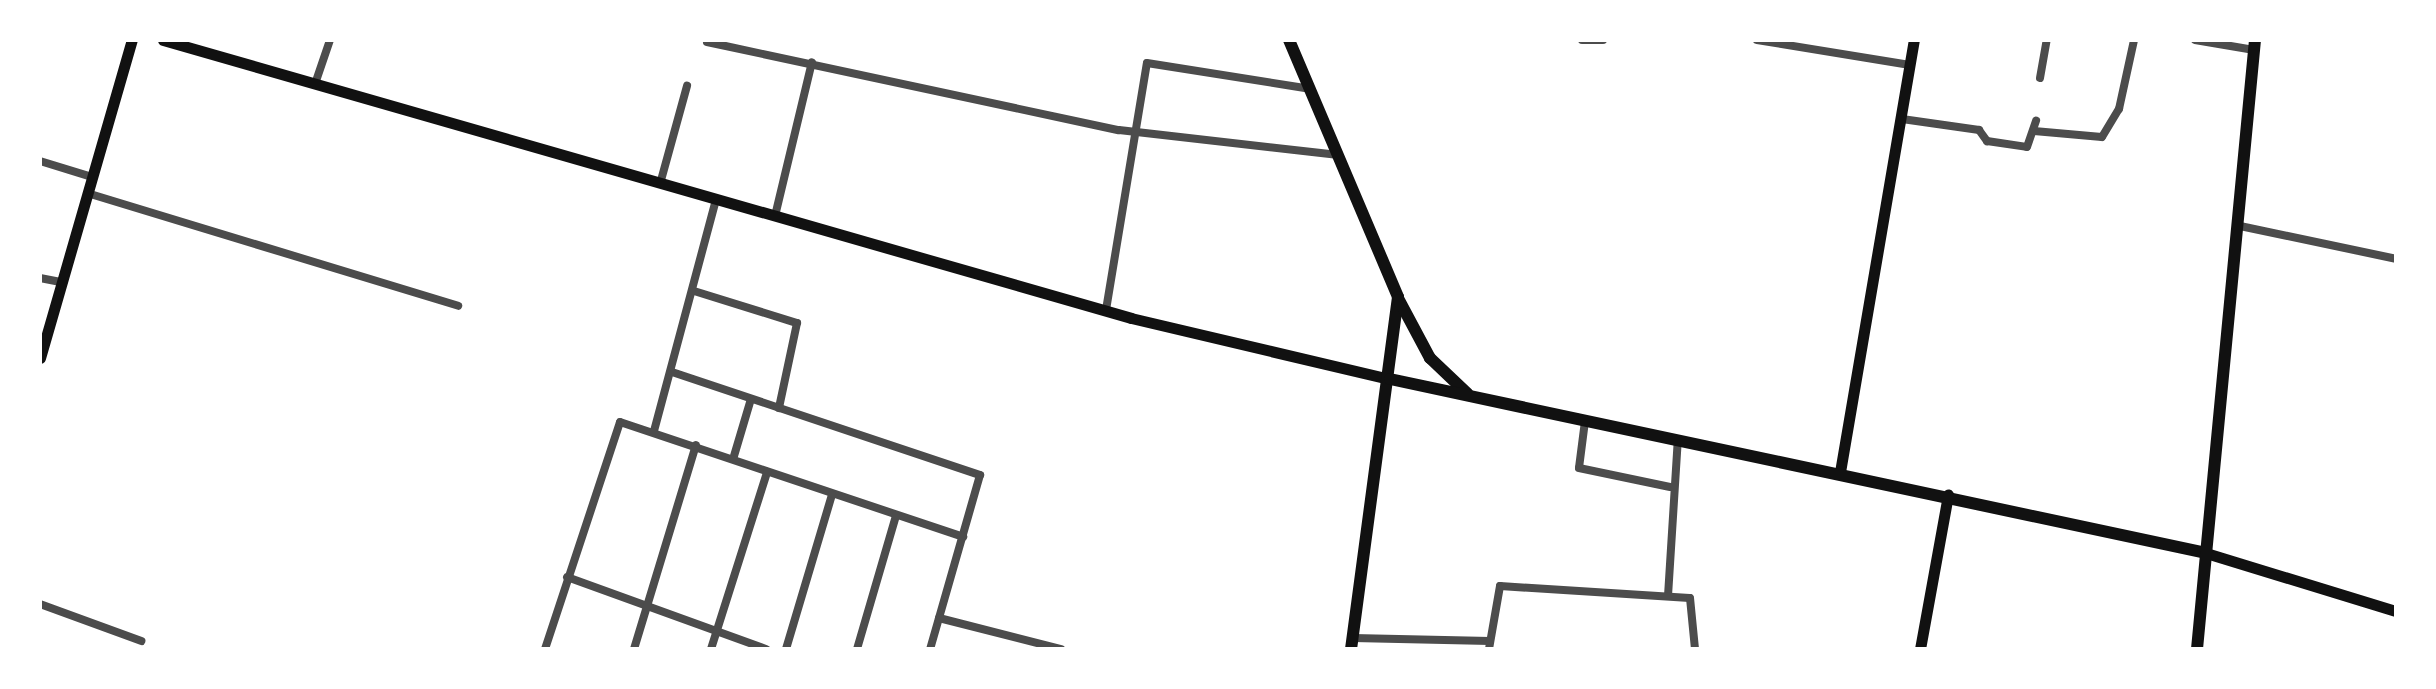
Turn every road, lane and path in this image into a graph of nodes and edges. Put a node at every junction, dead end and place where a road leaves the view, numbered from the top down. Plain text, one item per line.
1 (132, 40) edge
2 (163, 40) edge
3 (330, 40) edge
4 (1289, 40) edge
5 (1582, 40) edge
6 (1603, 40) edge
7 (1757, 40) edge
8 (1914, 40) edge
9 (2047, 40) edge
10 (2134, 40) edge
11 (2195, 40) edge
12 (707, 42) dead end
13 (2255, 45) edge
14 (812, 62) junction
15 (1910, 65) junction
16 (2040, 78) dead end
17 (315, 84) junction
18 (687, 86) dead end
19 (1312, 90) junction
20 (1902, 119) junction
21 (1136, 132) junction
22 (1339, 155) junction
23 (40, 161) edge
24 (92, 177) junction
25 (660, 184) junction
26 (87, 193) junction
27 (716, 200) junction
28 (775, 216) junction
29 (2240, 226) junction
30 (2396, 259) edge
31 (40, 278) edge
32 (61, 282) junction
33 (694, 291) junction
34 (1398, 297) junction
35 (458, 306) dead end
36 (1106, 310) junction
37 (40, 358) edge
38 (672, 372) junction
39 (1390, 379) junction
40 (1473, 397) junction
41 (751, 399) junction
42 (779, 408) junction
43 (1585, 421) junction
44 (654, 431) junction
45 (1678, 439) junction
46 (696, 445) junction
47 (734, 456) junction
48 (767, 472) junction
49 (1840, 472) junction
50 (1670, 487) junction
51 (832, 495) junction
52 (1948, 495) junction
53 (896, 516) junction
54 (963, 537) junction
55 (2206, 553) junction
56 (567, 577) junction
57 (1668, 596) junction
58 (40, 604) edge
59 (647, 605) junction
60 (2396, 611) edge
61 (939, 618) junction
62 (716, 629) junction
63 (141, 641) dead end
64 (1352, 644) edge
65 (1490, 645) edge
66 (545, 649) edge
67 (634, 649) edge
68 (711, 649) edge
69 (766, 649) edge
70 (786, 649) edge
71 (857, 649) edge
72 (930, 649) edge
73 (1061, 649) edge
74 (1695, 649) edge
75 (1920, 649) edge
76 (2197, 649) edge

1 - 24 main road
2 - 17 main road
3 - 17 street
4 - 19 main road
5 - 6 street
7 - 15 street
8 - 15 main road
9 - 16 street
10 - 20 street
11 - 13 street
12 - 14 street
13 - 29 main road
14 - 21 street
14 - 28 street
15 - 20 main road
17 - 25 main road
18 - 25 street
19 - 21 street
19 - 22 main road
20 - 49 main road
21 - 22 street
21 - 36 street
22 - 34 main road
23 - 24 street
24 - 26 main road
25 - 27 main road
26 - 32 main road
26 - 35 street
27 - 28 main road
27 - 33 street
28 - 36 main road
29 - 30 street
29 - 55 main road
31 - 32 street
32 - 37 main road
33 - 38 street
33 - 42 street
34 - 39 main road
34 - 40 main road
36 - 39 main road
38 - 41 street
38 - 44 street
39 - 40 main road
39 - 64 main road
40 - 43 main road
41 - 42 street
41 - 47 street
42 - 54 street
43 - 45 main road
43 - 50 street
44 - 46 street
44 - 56 street
45 - 49 main road
45 - 50 street
46 - 47 street
46 - 59 street
47 - 48 street
48 - 51 street
48 - 62 street
49 - 52 main road
50 - 57 street
51 - 53 street
51 - 70 street
52 - 55 main road
52 - 75 main road
53 - 54 street
53 - 71 street
54 - 61 street
55 - 60 main road
55 - 76 main road
56 - 59 street
56 - 66 street
57 - 65 street
57 - 74 street
58 - 63 street
59 - 62 street
59 - 67 street
61 - 72 street
61 - 73 street
62 - 68 street
62 - 69 street
64 - 65 street

